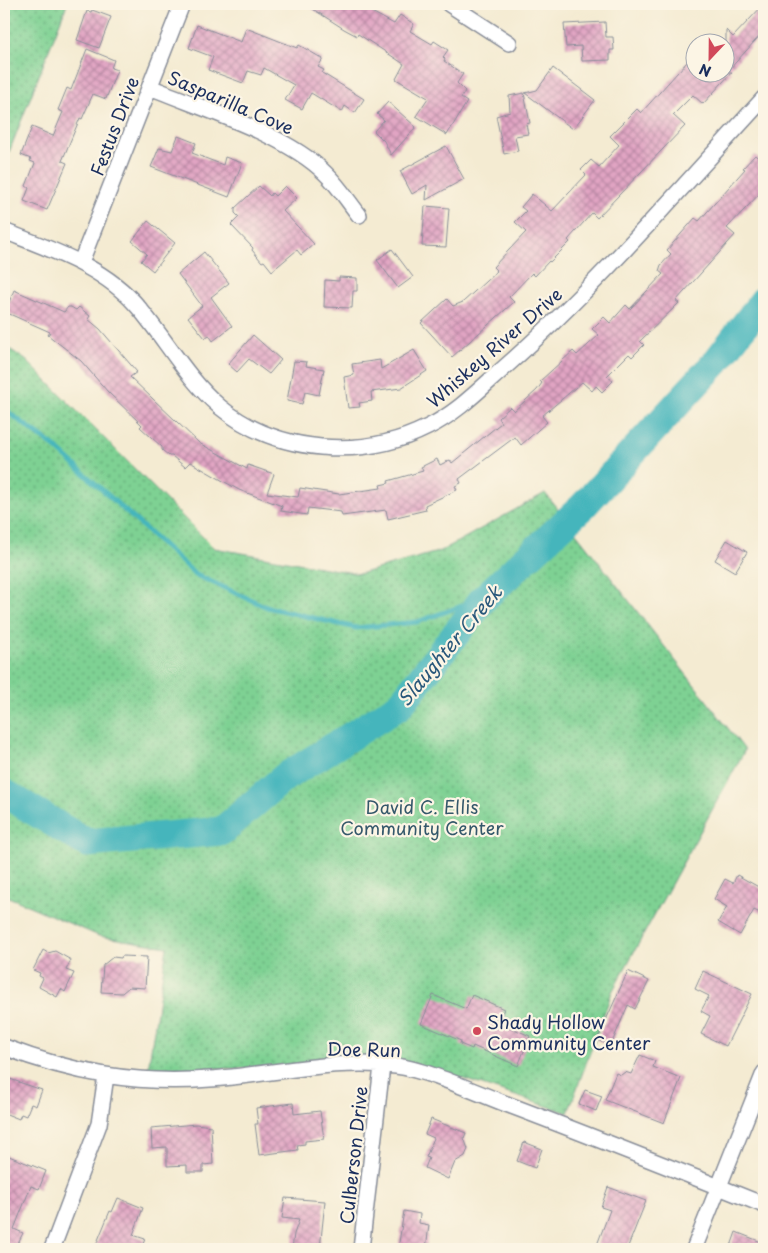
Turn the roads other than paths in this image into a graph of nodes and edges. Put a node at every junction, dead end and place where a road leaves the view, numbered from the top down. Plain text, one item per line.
1 (182, 4) edge
2 (449, 4) edge
3 (509, 42) dead end
4 (150, 87) junction
5 (764, 98) edge
6 (359, 215) dead end
7 (4, 232) edge
8 (81, 262) junction
9 (4, 1047) edge
10 (382, 1066) junction
11 (764, 1073) edge
12 (106, 1076) junction
13 (719, 1187) junction
14 (764, 1205) edge
15 (52, 1249) edge
16 (361, 1249) edge
17 (694, 1249) edge

1 - 4 street, Festus Drive
2 - 3 street
4 - 6 street, Sasparilla Cove
4 - 8 street, Festus Drive
5 - 8 street, Whiskey River Drive
7 - 8 street, Whiskey River Drive
9 - 12 street, Doe Run
10 - 12 street, Doe Run
10 - 13 street, Doe Run
10 - 16 street, Culberson Drive
11 - 13 street
12 - 15 street
13 - 14 street, Doe Run
13 - 17 street

